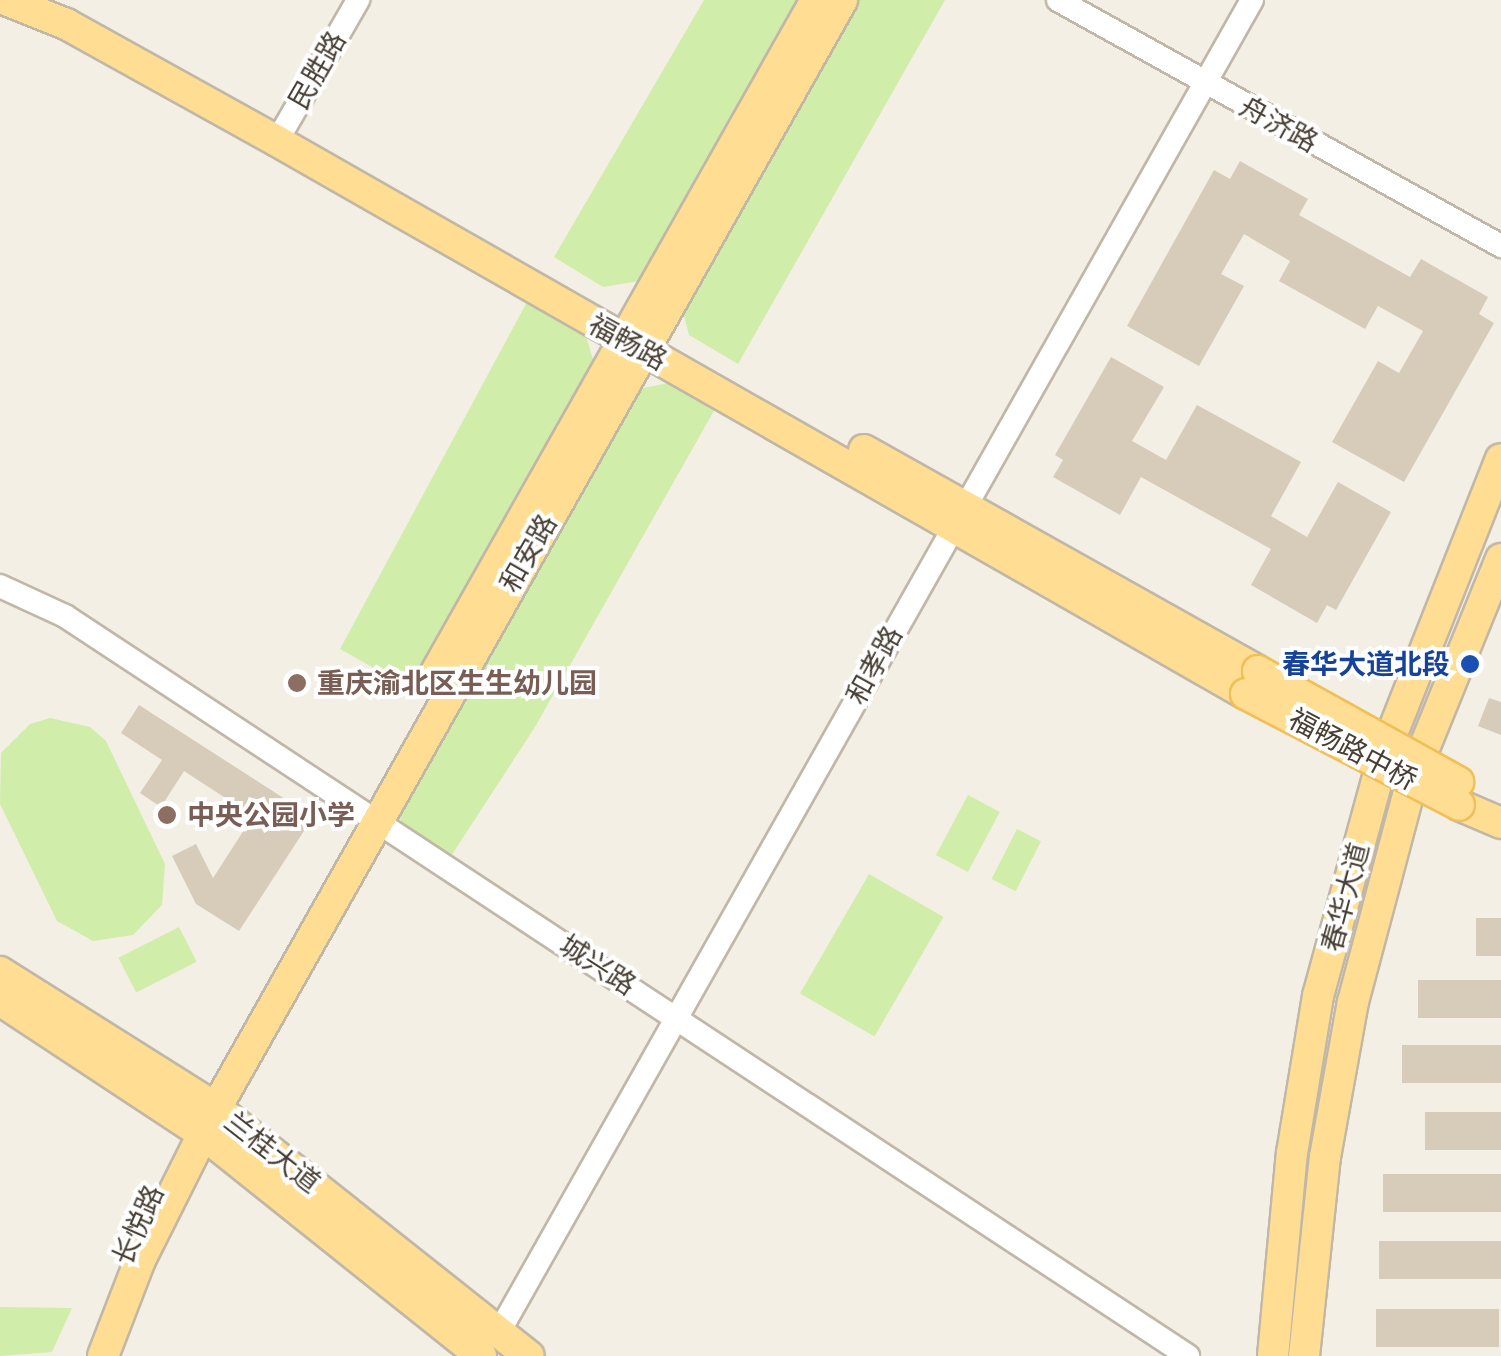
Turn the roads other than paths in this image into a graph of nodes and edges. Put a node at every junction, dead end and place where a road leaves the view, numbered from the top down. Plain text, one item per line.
1 (6, 0) edge
2 (52, 0) edge
3 (358, 0) edge
4 (816, 0) edge
5 (842, 0) edge
6 (1058, 0) edge
7 (1252, 0) edge
8 (1205, 83) junction
9 (281, 134) junction
10 (1501, 246) edge
11 (639, 336) junction
12 (1501, 459) edge
13 (958, 515) junction
14 (1501, 559) edge
15 (0, 586) edge
16 (1252, 682) joint
17 (1462, 795) junction
18 (1501, 802) edge
19 (368, 815) junction
20 (1501, 823) edge
21 (0, 972) edge
22 (0, 1000) edge
23 (678, 1017) junction
24 (201, 1115) junction
25 (490, 1344) edge
26 (1271, 1353) edge
27 (1304, 1353) edge
28 (84, 1356) edge
29 (103, 1356) edge
30 (530, 1356) edge
31 (1188, 1356) edge

1 - 9 main road, 福畅路
2 - 9 main road, 福畅路
3 - 9 street, 民胜路
4 - 11 main road, 和安路
5 - 11 main road, 和安路
6 - 8 street, 舟济路
7 - 8 street, 和孝路
8 - 10 street, 舟济路
8 - 13 street, 和孝路
9 - 11 main road, 福畅路
11 - 13 main road, 福畅路
11 - 19 main road, 和安路
12 - 26 main road, 春华大道
13 - 16 main road, 福畅路
13 - 23 street, 和孝路
14 - 27 main road, 春华大道
15 - 19 street, 城兴路
16 - 17 main road, 福畅路中桥, bridge
17 - 18 main road
17 - 20 main road
19 - 23 street, 城兴路
19 - 24 main road, 和安路
21 - 24 main road, 兰桂大道
22 - 24 main road, 兰桂大道
23 - 25 street, 和孝路
23 - 31 street, 城兴路
24 - 25 main road, 兰桂大道
24 - 28 main road, 长悦路
24 - 29 main road, 长悦路
25 - 30 main road, 兰桂大道

